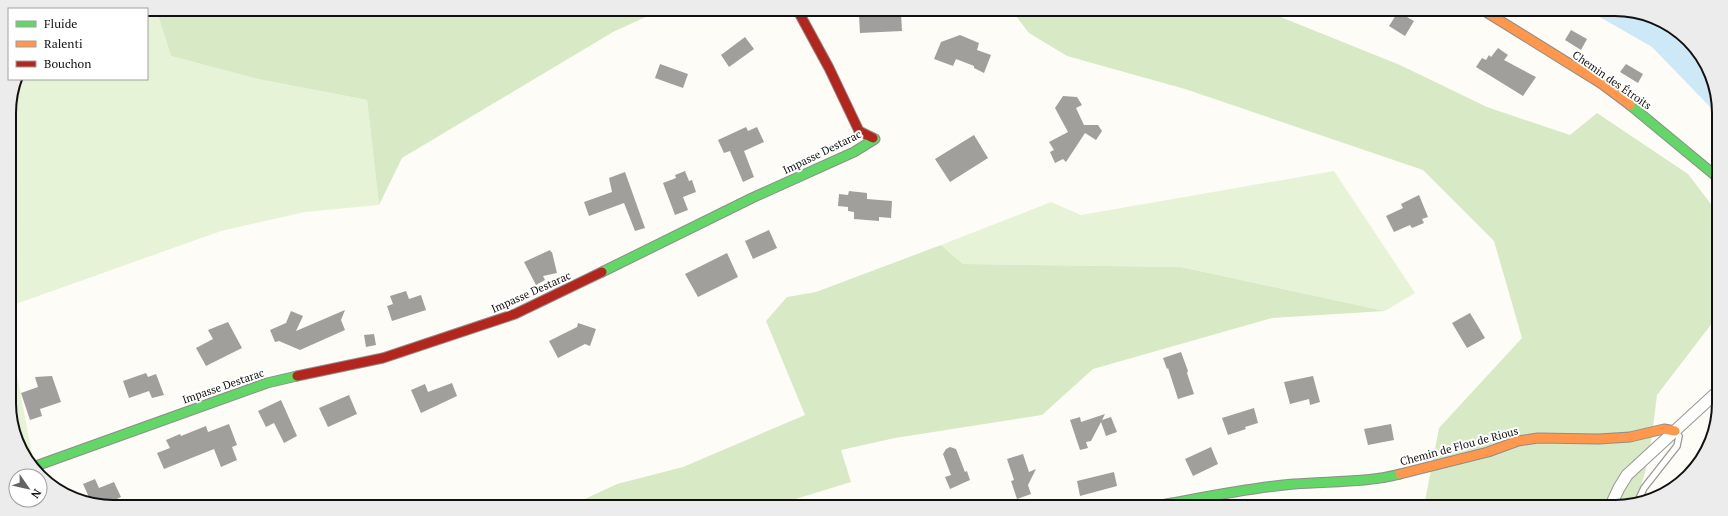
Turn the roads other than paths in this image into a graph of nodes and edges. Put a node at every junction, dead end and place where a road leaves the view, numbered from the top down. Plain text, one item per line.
1 (800, 16) edge
2 (1492, 16) edge
3 (1712, 173) edge
4 (1712, 397) edge
5 (1675, 432) junction
6 (38, 465) edge
7 (1640, 497) edge
8 (1188, 500) edge
9 (1613, 500) edge

1 - 6 street, Impasse Destarac
2 - 3 street, Chemin des Étroits
4 - 5 street
5 - 7 lane
5 - 8 street, Chemin de Flou de Rious
5 - 9 street

